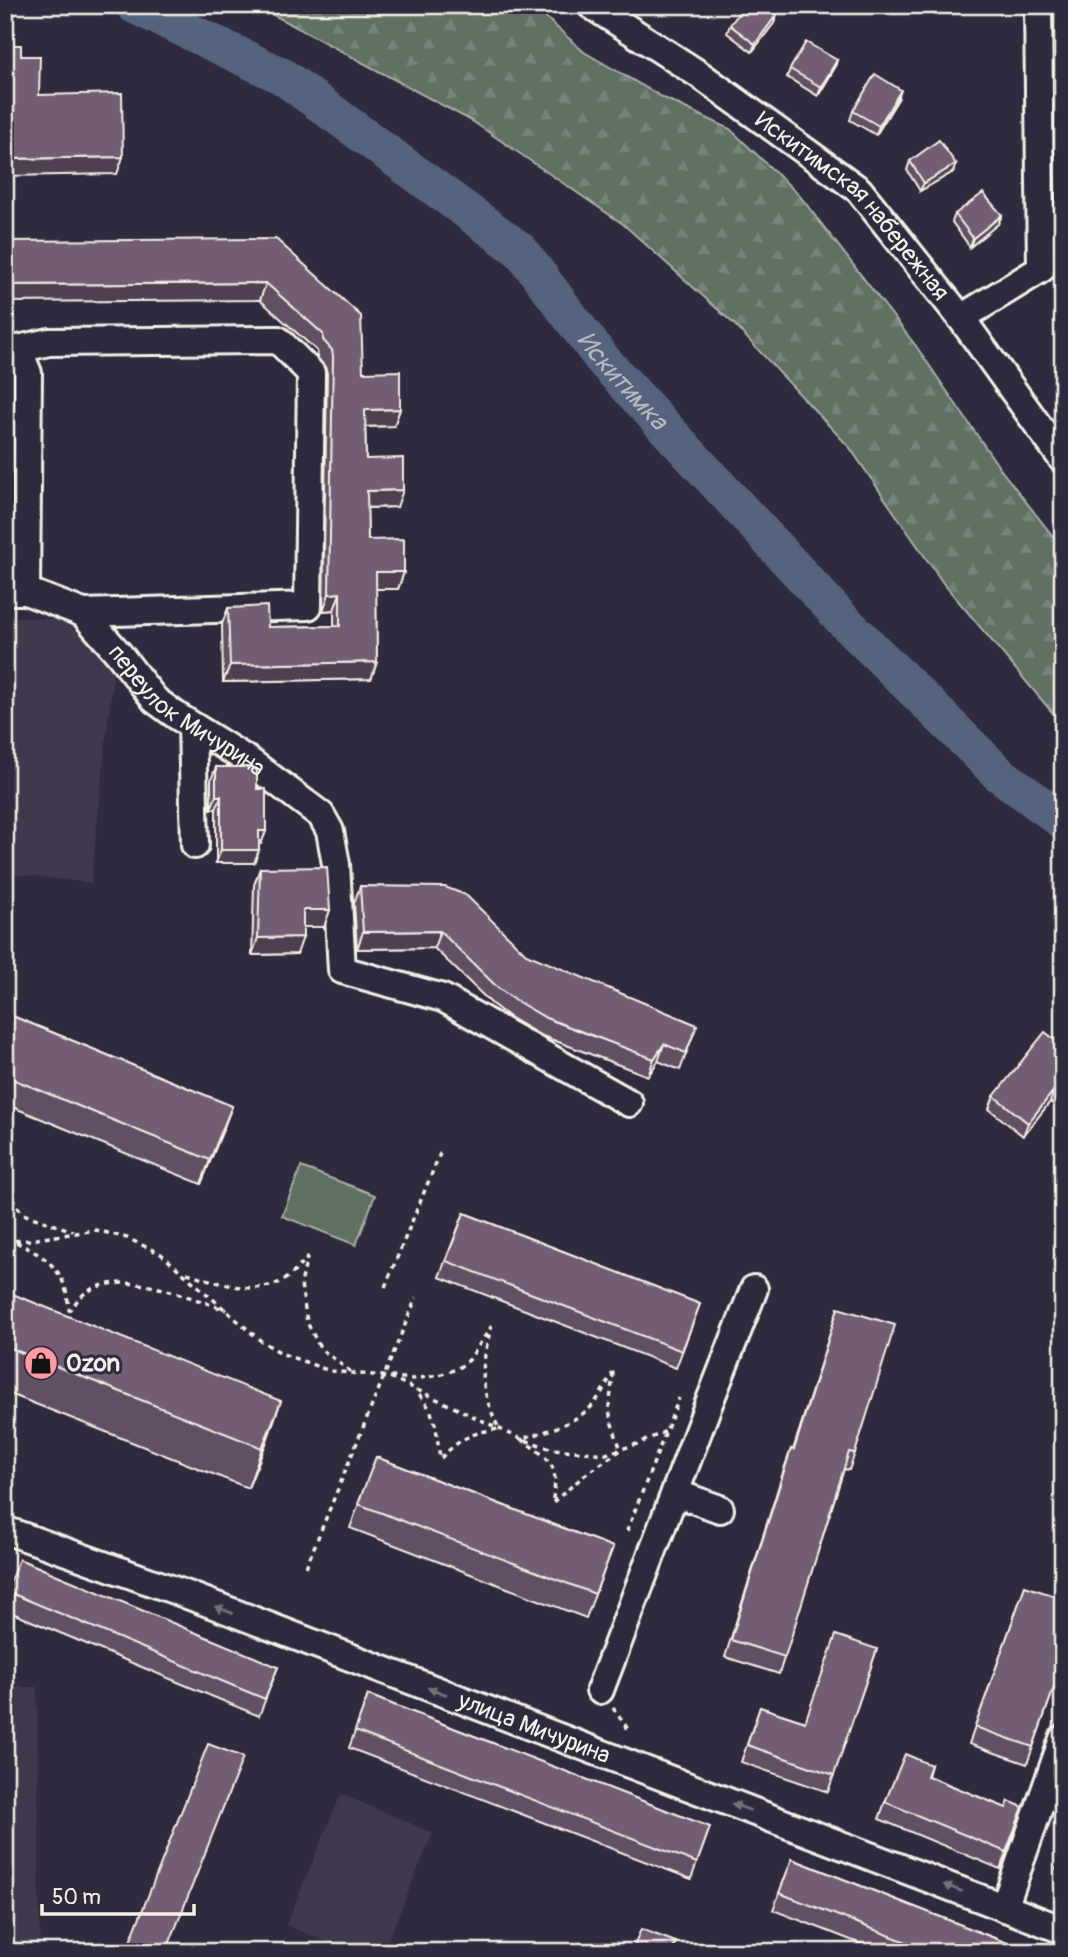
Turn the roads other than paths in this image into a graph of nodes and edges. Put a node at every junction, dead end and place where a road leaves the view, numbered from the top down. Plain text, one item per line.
1 (591, 5) edge
2 (1038, 5) edge
3 (961, 318) junction
4 (12, 349) edge
5 (1063, 460) edge
6 (16, 591) edge
7 (83, 613) junction
8 (192, 726) junction
9 (195, 845) dead end
10 (629, 1103) dead end
11 (754, 1289) dead end
12 (675, 1493) junction
13 (720, 1509) dead end
14 (5, 1530) edge
15 (600, 1690) road end
16 (1063, 1739) edge
17 (1004, 1908) junction
18 (1063, 1930) edge

1 - 3 street, Искитимская набережная
2 - 3 street
3 - 5 street, Искитимская набережная
4 - 6 street
4 - 7 street
6 - 7 street, переулок Мичурина
7 - 8 street, переулок Мичурина
8 - 9 street
8 - 10 street, переулок Мичурина
11 - 12 street
12 - 13 street
12 - 15 street
17 -> 14 street, улица Мичурина
16 - 17 street
17 - 18 street, улица Мичурина

